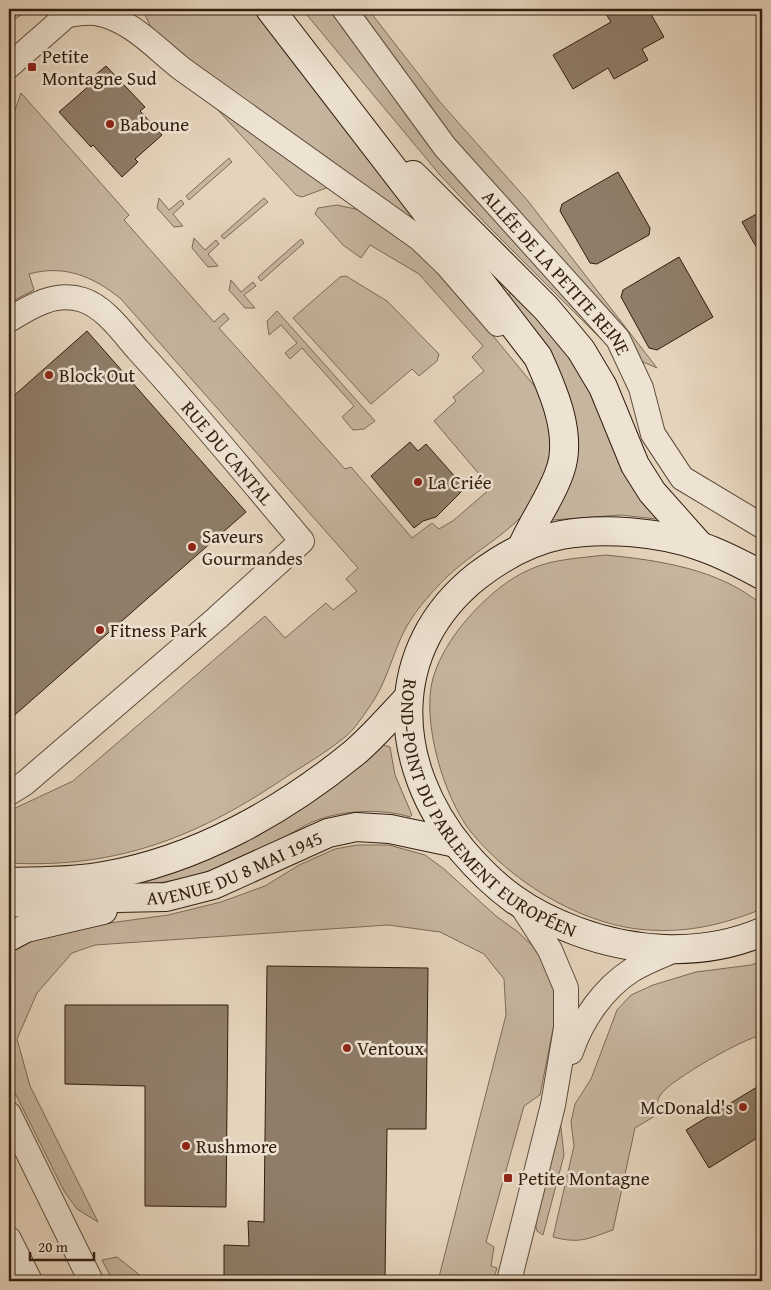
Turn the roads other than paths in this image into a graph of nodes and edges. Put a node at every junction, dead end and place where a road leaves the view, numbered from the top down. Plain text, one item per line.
1 (135, 9) edge
2 (270, 9) edge
3 (344, 9) edge
4 (71, 12) edge
5 (146, 37) junction
6 (9, 66) edge
7 (353, 116) junction
8 (9, 320) edge
9 (538, 357) junction
10 (762, 526) edge
11 (700, 546) junction
12 (522, 547) junction
13 (762, 575) edge
14 (407, 699) junction
15 (9, 793) edge
16 (456, 842) junction
17 (9, 871) edge
18 (70, 879) junction
19 (9, 882) edge
20 (166, 897) junction
21 (9, 903) edge
22 (523, 908) junction
23 (762, 932) edge
24 (9, 937) edge
25 (675, 950) junction
26 (554, 1101) junction
27 (9, 1114) edge
28 (9, 1239) edge
29 (30, 1281) edge
30 (91, 1281) edge
31 (508, 1281) edge

1 - 5 street
2 - 7 main road
3 - 10 street, ALLÉE DE LA PETITE REINE
4 - 5 street
4 - 6 street
5 - 9 street
7 - 9 main road
7 - 11 main road
8 - 15 street, RUE DU CANTAL
9 - 12 main road
11 - 12 main road, ROND-POINT DU PARLEMENT EUROPÉEN
11 - 13 main road, ROND-POINT DU PARLEMENT EUROPÉEN
12 - 14 main road, ROND-POINT DU PARLEMENT EUROPÉEN
14 - 16 main road, ROND-POINT DU PARLEMENT EUROPÉEN
14 - 18 main road, AVENUE DU 8 MAI 1945
16 - 20 main road, AVENUE DU 8 MAI 1945
16 - 22 main road, ROND-POINT DU PARLEMENT EUROPÉEN
17 - 18 main road
18 - 19 main road, AVENUE DU 8 MAI 1945
20 - 21 main road, AVENUE DU 8 MAI 1945
20 - 24 main road
22 - 25 main road, ROND-POINT DU PARLEMENT EUROPÉEN
22 - 26 street
23 - 25 main road, ROND-POINT DU PARLEMENT EUROPÉEN
25 - 26 street
26 - 31 street
27 - 30 street
28 - 29 street

